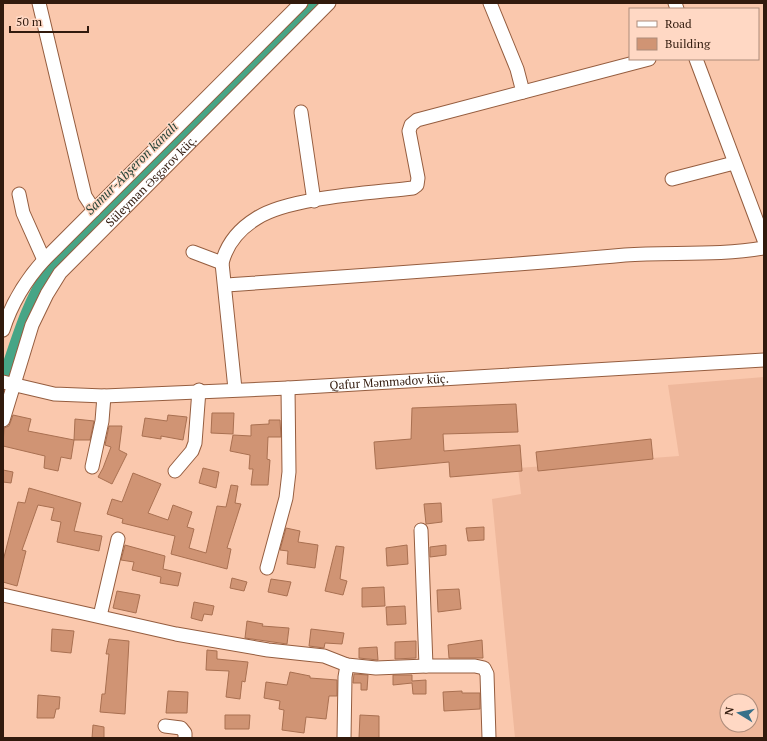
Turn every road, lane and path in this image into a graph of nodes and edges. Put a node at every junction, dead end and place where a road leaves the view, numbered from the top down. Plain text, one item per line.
1 (39, 3) edge
2 (301, 3) edge
3 (329, 3) edge
4 (490, 3) edge
5 (645, 60) edge
6 (696, 60) edge
7 (523, 92) junction
8 (301, 112) dead end
9 (734, 164) junction
10 (672, 179) dead end
11 (19, 194) dead end
12 (314, 201) junction
13 (94, 210) junction
14 (764, 240) edge
15 (764, 248) edge
16 (193, 252) dead end
17 (44, 260) junction
18 (222, 263) junction
19 (225, 285) junction
20 (3, 330) edge
21 (764, 360) edge
22 (9, 384) edge
23 (288, 388) junction
24 (235, 389) junction
25 (199, 390) junction
26 (104, 396) junction
27 (3, 420) edge
28 (92, 467) dead end
29 (175, 471) dead end
30 (421, 530) dead end
31 (118, 539) dead end
32 (267, 568) dead end
33 (3, 595) edge
34 (100, 616) junction
35 (347, 665) junction
36 (426, 666) junction
37 (165, 726) dead end
38 (185, 738) edge
39 (344, 738) edge
40 (488, 738) edge

1 - 13 street
2 - 13 street, Süleyman Əsgərov küç.
3 - 22 street, Süleyman Əsgərov küç.
4 - 7 street
5 - 7 street
6 - 9 street
7 - 12 street
8 - 12 street
9 - 10 street
9 - 14 street
11 - 17 street
12 - 18 street
13 - 17 street, Süleyman Əsgərov küç.
15 - 19 street
16 - 18 street
17 - 20 street, Süleyman Əsgərov küç.
18 - 19 street
19 - 24 street
21 - 23 street, Qafur Məmmədov küç.
22 - 26 street, Qafur Məmmədov küç.
22 - 27 street, Süleyman Əsgərov küç.
23 - 24 street, Qafur Məmmədov küç.
23 - 32 street
24 - 25 street, Qafur Məmmədov küç.
25 - 26 street, Qafur Məmmədov küç.
25 - 29 street
26 - 28 street
30 - 36 street
31 - 34 street
33 - 34 street
34 - 35 street
35 - 36 street
35 - 39 street
36 - 40 street
37 - 38 street

